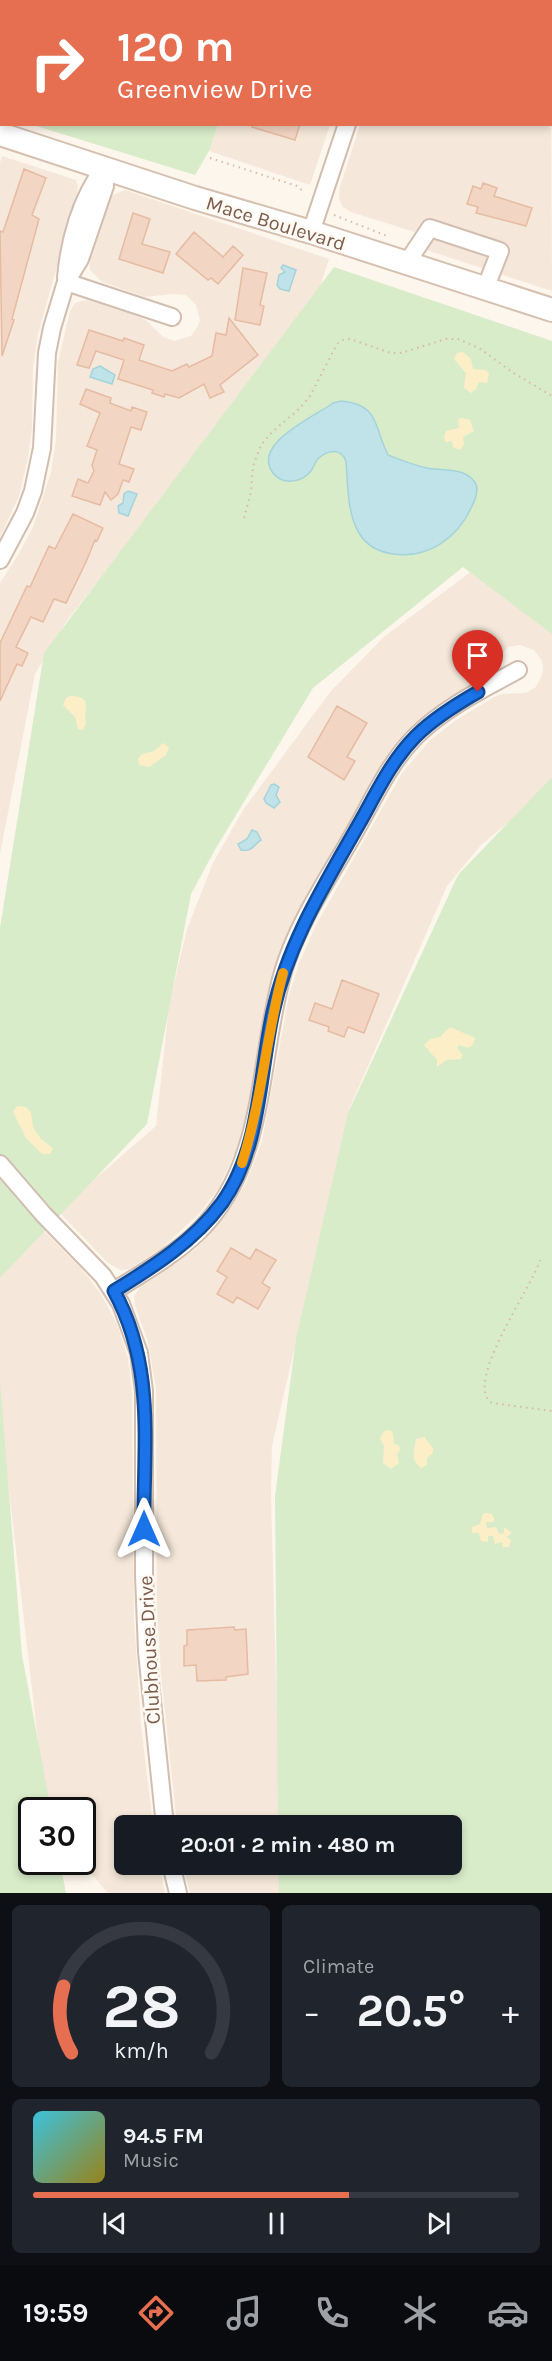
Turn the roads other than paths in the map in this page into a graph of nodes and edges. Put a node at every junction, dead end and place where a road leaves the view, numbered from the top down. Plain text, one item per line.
1 (346, 126) edge
2 (0, 134) edge
3 (104, 168) junction
4 (315, 221) junction
5 (406, 264) junction
6 (66, 282) junction
7 (485, 289) junction
8 (552, 310) edge
9 (172, 317) dead end
10 (0, 560) edge
11 (518, 670) dead end
12 (0, 1164) edge
13 (114, 1291) junction
14 (164, 1815) edge
15 (174, 1875) edge
16 (178, 1893) edge

1 - 4 street
2 - 3 street, Mace Boulevard
3 - 4 street, Mace Boulevard
3 - 6 street
4 - 5 street, Mace Boulevard
5 - 7 street, Mace Boulevard
5 - 7 street
6 - 9 street
6 - 10 street
7 - 8 street, Mace Boulevard
11 - 13 street
12 - 13 street, Clubhouse Drive
13 - 14 street, Clubhouse Drive
15 - 16 street

